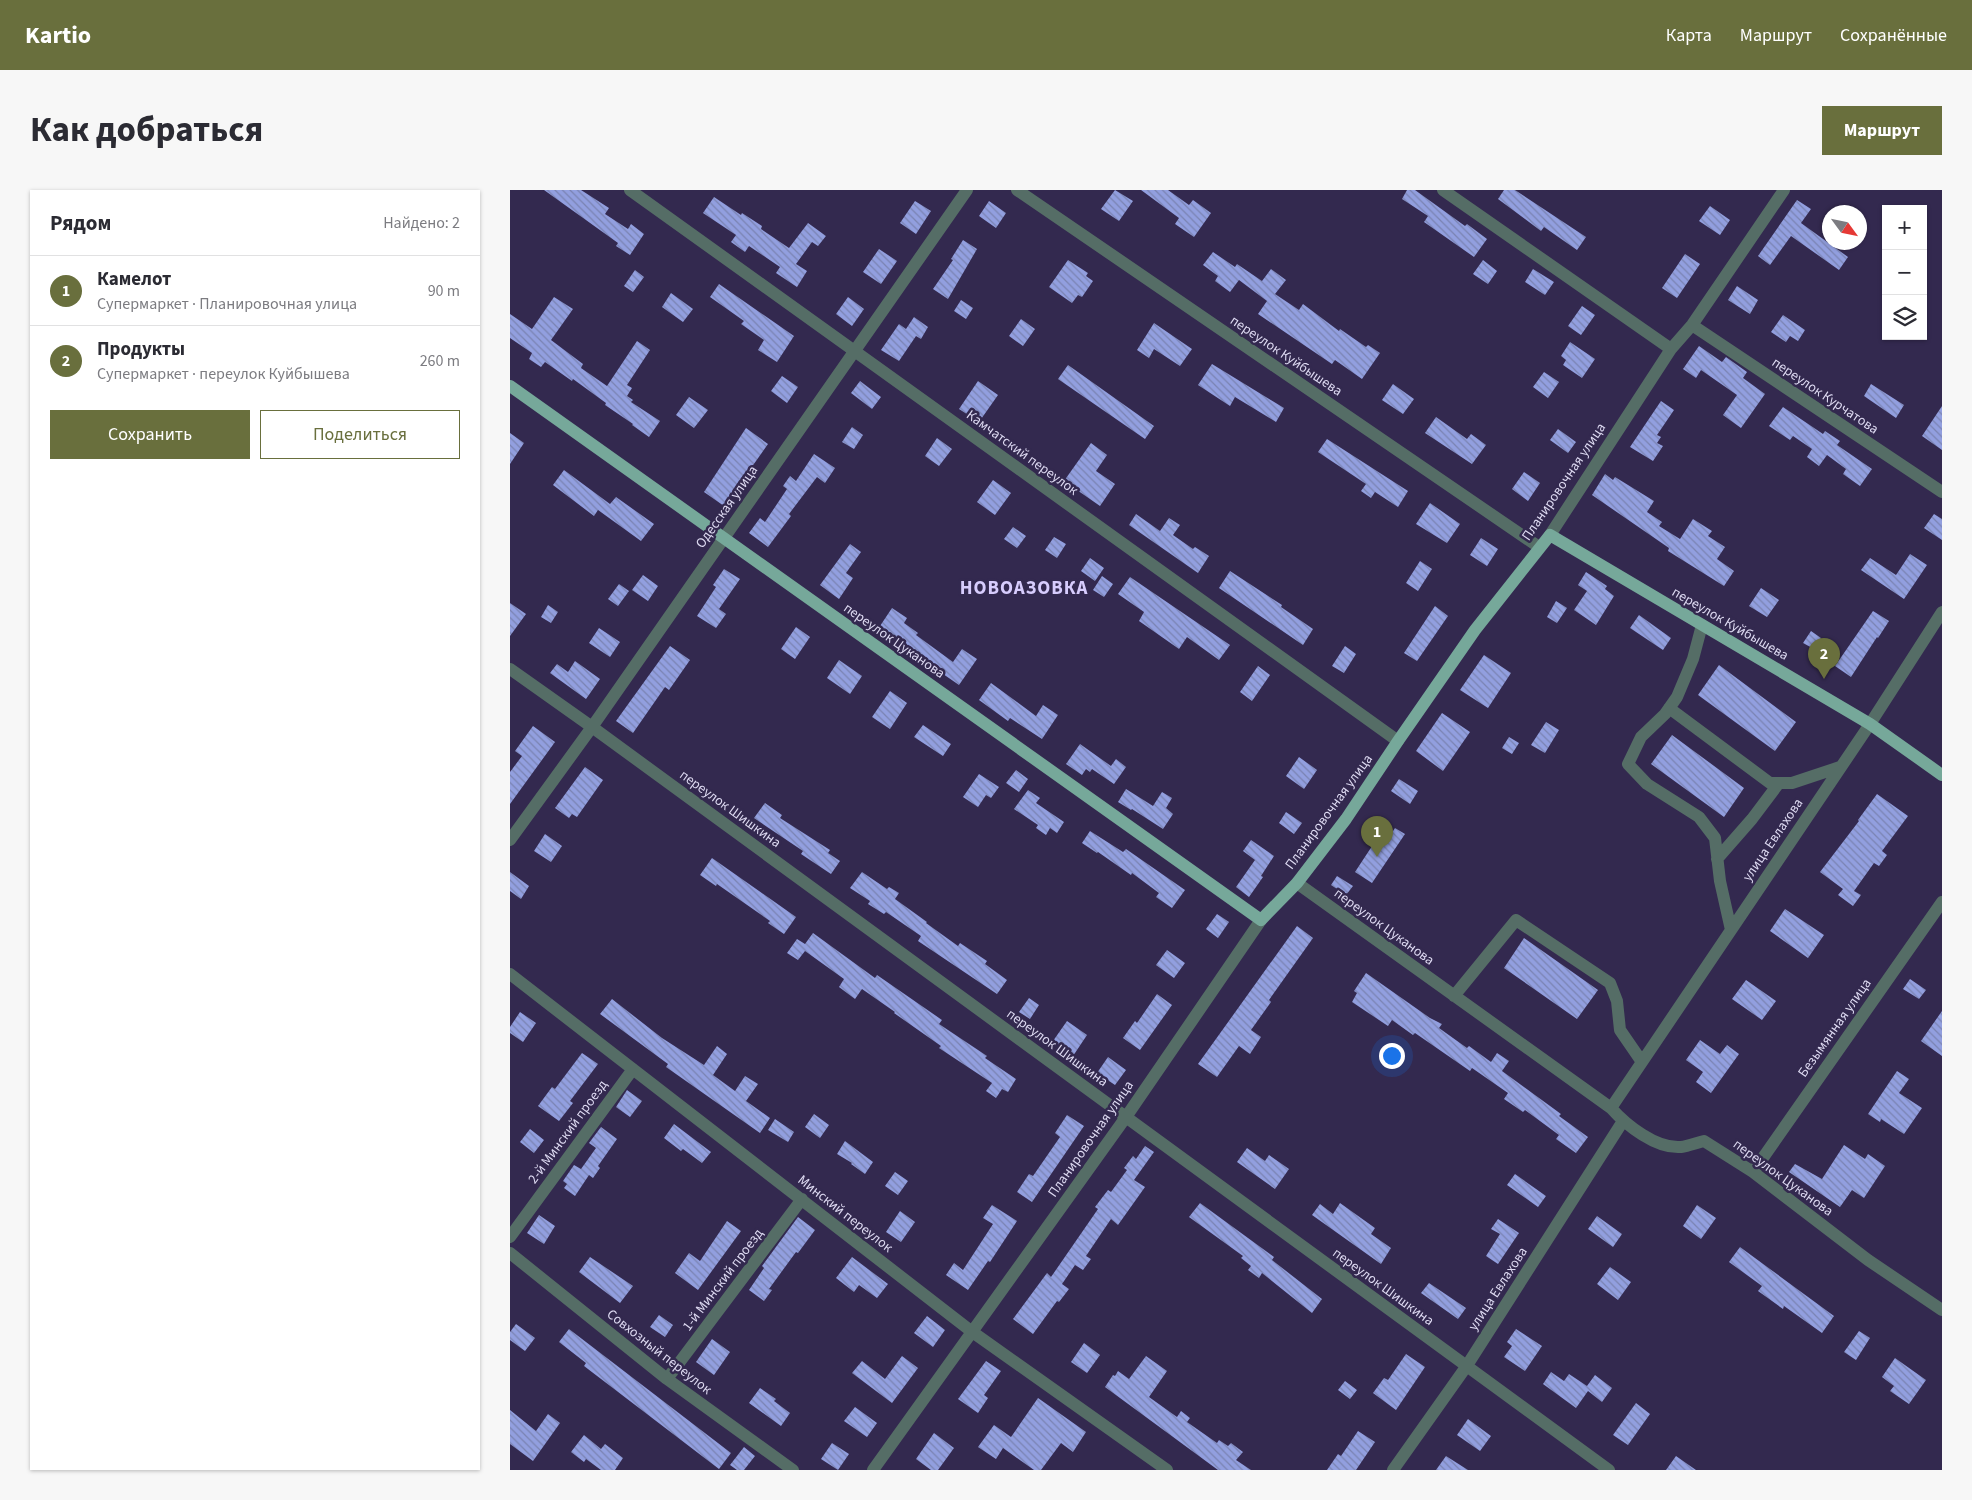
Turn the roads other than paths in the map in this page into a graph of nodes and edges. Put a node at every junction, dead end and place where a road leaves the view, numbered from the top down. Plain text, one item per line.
1 (630, 190) edge
2 (967, 190) edge
3 (1017, 190) edge
4 (1443, 190) edge
5 (1784, 190) edge
6 (1692, 324) junction
7 (1671, 349) junction
8 (855, 352) junction
9 (510, 386) edge
10 (1942, 492) edge
11 (1550, 535) junction
12 (724, 538) junction
13 (1539, 547) junction
14 (1942, 612) edge
15 (1702, 625) junction
16 (510, 669) edge
17 (1669, 708) junction
18 (1870, 724) junction
19 (592, 727) junction
20 (1398, 741) junction
21 (1840, 768) junction
22 (1942, 774) edge
23 (1779, 783) junction
24 (510, 840) edge
25 (1717, 859) junction
26 (1297, 883) junction
27 (1942, 902) edge
28 (1261, 920) junction
29 (1731, 930) junction
30 (510, 974) edge
31 (1454, 996) junction
32 (1642, 1062) junction
33 (633, 1069) junction
34 (1611, 1108) junction
35 (1126, 1117) junction
36 (1623, 1121) junction
37 (1753, 1172) junction
38 (802, 1199) junction
39 (510, 1237) edge
40 (510, 1253) edge
41 (1942, 1310) edge
42 (971, 1331) junction
43 (1466, 1367) junction
44 (668, 1379) junction
45 (793, 1470) edge
46 (873, 1470) edge
47 (1167, 1470) edge
48 (1393, 1470) edge
49 (1609, 1470) edge

1 - 8 street, Камчатский переулок
2 - 8 street, Одесская улица
3 - 13 street, переулок Куйбышева
4 - 7 street
5 - 6 street, Планировочная улица
6 - 7 street, Планировочная улица
6 - 10 street, переулок Курчатова
7 - 11 street, Планировочная улица
8 - 12 street, Одесская улица
8 - 20 street, Камчатский переулок
9 - 12 main road, переулок Цуканова
11 - 13 main road, Планировочная улица
11 - 15 main road, переулок Куйбышева
12 - 19 street, Одесская улица
12 - 28 main road, переулок Цуканова
13 - 20 main road, Планировочная улица
14 - 18 street, улица Евлахова
15 - 17 street, улица Евлахова
15 - 18 main road, переулок Куйбышева
16 - 19 street, переулок Шишкина
17 - 23 street, улица Евлахова
17 - 25 street, улица Евлахова
18 - 21 street, улица Евлахова
18 - 22 main road, переулок Куйбышева
19 - 24 street, Одесская улица
19 - 35 street, переулок Шишкина
20 - 26 main road, Планировочная улица
21 - 23 street, улица Евлахова
21 - 29 street, улица Евлахова
23 - 25 street, улица Евлахова
25 - 29 street, улица Евлахова
26 - 28 main road, Планировочная улица
26 - 31 street, переулок Цуканова
27 - 37 street, Безымянная улица
28 - 35 street, Планировочная улица
29 - 32 street, улица Евлахова
30 - 33 street, Минский переулок
31 - 32 street
31 - 34 street, переулок Цуканова
32 - 34 street, улица Евлахова
33 - 38 street, Минский переулок
33 - 39 street, 2-й Минский проезд
34 - 36 street, переулок Цуканова
35 - 42 street, Планировочная улица
35 - 43 street, переулок Шишкина
36 - 37 street, переулок Цуканова
36 - 43 street, улица Евлахова
37 - 41 street, переулок Цуканова
38 - 42 street, Минский переулок
38 - 44 street, 1-й Минский проезд
40 - 44 street, Совхозный переулок
42 - 46 street, Планировочная улица
42 - 47 street, Минский переулок
43 - 48 street, улица Евлахова
43 - 49 street, переулок Шишкина
44 - 45 street, Совхозный переулок

